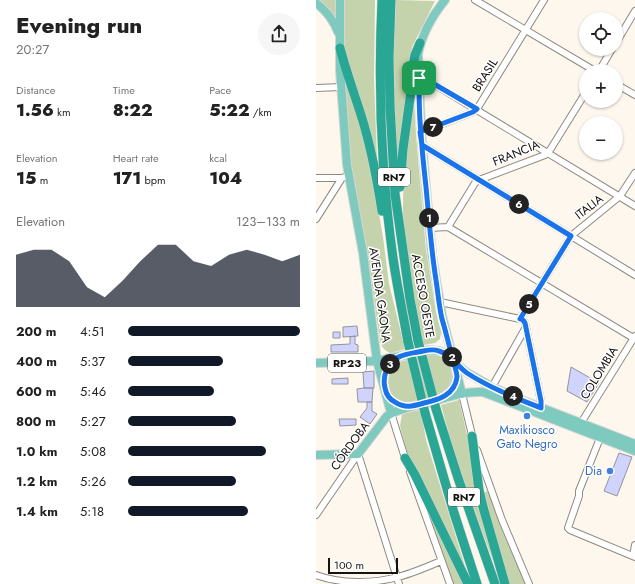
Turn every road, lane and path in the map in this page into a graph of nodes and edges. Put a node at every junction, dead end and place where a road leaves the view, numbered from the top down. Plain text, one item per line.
1 (340, 0) edge
2 (382, 0) edge
3 (390, 0) edge
4 (439, 0) edge
5 (445, 0) edge
6 (475, 0) edge
7 (544, 0) edge
8 (316, 3) edge
9 (386, 11) junction
10 (437, 11) junction
11 (635, 11) edge
12 (526, 30) junction
13 (623, 31) edge
14 (339, 36) junction
15 (421, 40) junction
16 (340, 48) junction
17 (583, 64) edge
18 (419, 78) junction
19 (342, 87) junction
20 (316, 88) edge
21 (623, 88) edge
22 (635, 95) edge
23 (579, 103) edge
24 (477, 109) junction
25 (420, 132) junction
26 (422, 145) junction
27 (548, 153) junction
28 (635, 173) edge
29 (345, 177) junction
30 (316, 178) edge
31 (479, 180) junction
32 (620, 196) junction
33 (635, 206) edge
34 (316, 219) edge
35 (448, 227) junction
36 (430, 228) junction
37 (400, 236) junction
38 (571, 236) junction
39 (393, 257) junction
40 (635, 275) edge
41 (541, 283) junction
42 (440, 302) junction
43 (520, 319) junction
44 (526, 327) junction
45 (634, 338) edge
46 (400, 356) junction
47 (377, 361) junction
48 (453, 361) junction
49 (316, 364) edge
50 (457, 376) junction
51 (384, 384) junction
52 (492, 387) junction
53 (386, 393) junction
54 (462, 394) junction
55 (440, 400) junction
56 (411, 407) junction
57 (541, 408) junction
58 (391, 413) junction
59 (581, 423) junction
60 (472, 436) junction
61 (600, 438) junction
62 (635, 444) edge
63 (635, 451) edge
64 (358, 454) junction
65 (316, 455) edge
66 (405, 458) junction
67 (316, 515) edge
68 (635, 545) edge
69 (634, 556) edge
70 (441, 561) junction
71 (316, 575) edge
72 (398, 581) edge
73 (450, 584) edge
74 (468, 584) edge
75 (477, 584) edge
76 (495, 584) edge
77 (505, 584) edge
78 (529, 584) edge

1 - 14 main road, AVENIDA GAONA
2 - 9 highway, ACCESO OESTE / RN7
3 - 9 highway, ACCESO OESTE / RN7
4 - 10 main road
5 - 10 main road
6 - 12 street
7 - 12 street, BRASIL
8 - 14 main road
9 - 37 highway, ACCESO OESTE / RN7
9 - 39 highway, ACCESO OESTE / RN7
10 - 15 main road
11 - 13 street
12 - 17 street
12 - 24 street, BRASIL
14 - 16 main road, AVENIDA GAONA
15 - 18 main road
15 - 37 highway
16 - 19 main road, AVENIDA GAONA
16 - 39 highway
18 - 24 street
18 - 25 main road
19 - 20 street
19 - 29 main road, AVENIDA GAONA
21 - 22 street
23 - 27 street, FRANCIA
24 - 25 street, BRASIL
24 - 27 street
25 - 26 main road
26 - 31 street
26 - 36 main road
27 - 31 street, FRANCIA
27 - 32 street
28 - 32 street, ITALIA
29 - 30 street
29 - 34 street
29 - 47 main road, AVENIDA GAONA
31 - 35 street
31 - 38 street
32 - 33 street
32 - 38 street, ITALIA
35 - 36 street
35 - 41 street
36 - 42 main road
37 - 76 highway, ACCESO OESTE / RN7, bridge
38 - 40 street
38 - 41 street, ITALIA
39 - 75 highway, ACCESO OESTE / RN7, bridge
41 - 43 street, ITALIA
41 - 45 street
42 - 43 street
42 - 48 main road
43 - 44 street
44 - 52 street
44 - 57 street
45 - 59 street, COLOMBIA
46 - 47 main road, RP23
46 - 48 main road, RP23
46 - 51 main road
47 - 49 main road, RP23
47 - 51 main road, AVENIDA GAONA
48 - 50 main road
48 - 52 main road, RP23
50 - 54 main road
50 - 55 main road
51 - 53 main road, AVENIDA GAONA
52 - 57 main road, RP23
53 - 56 main road
53 - 58 main road, AVENIDA GAONA
54 - 55 main road
54 - 60 street
54 - 61 main road
55 - 56 main road
56 - 58 main road
57 - 59 main road, RP23
58 - 64 main road, CÓRDOBA
58 - 66 street, AVENIDA GAONA
59 - 62 main road, RP23
60 - 77 highway
60 - 78 street
61 - 63 main road
61 - 69 street
64 - 65 main road
64 - 67 street, CÓRDOBA
64 - 72 street
66 - 70 street, AVENIDA GAONA
66 - 74 highway
68 - 69 street
70 - 72 street
70 - 73 street, AVENIDA GAONA
71 - 72 street

